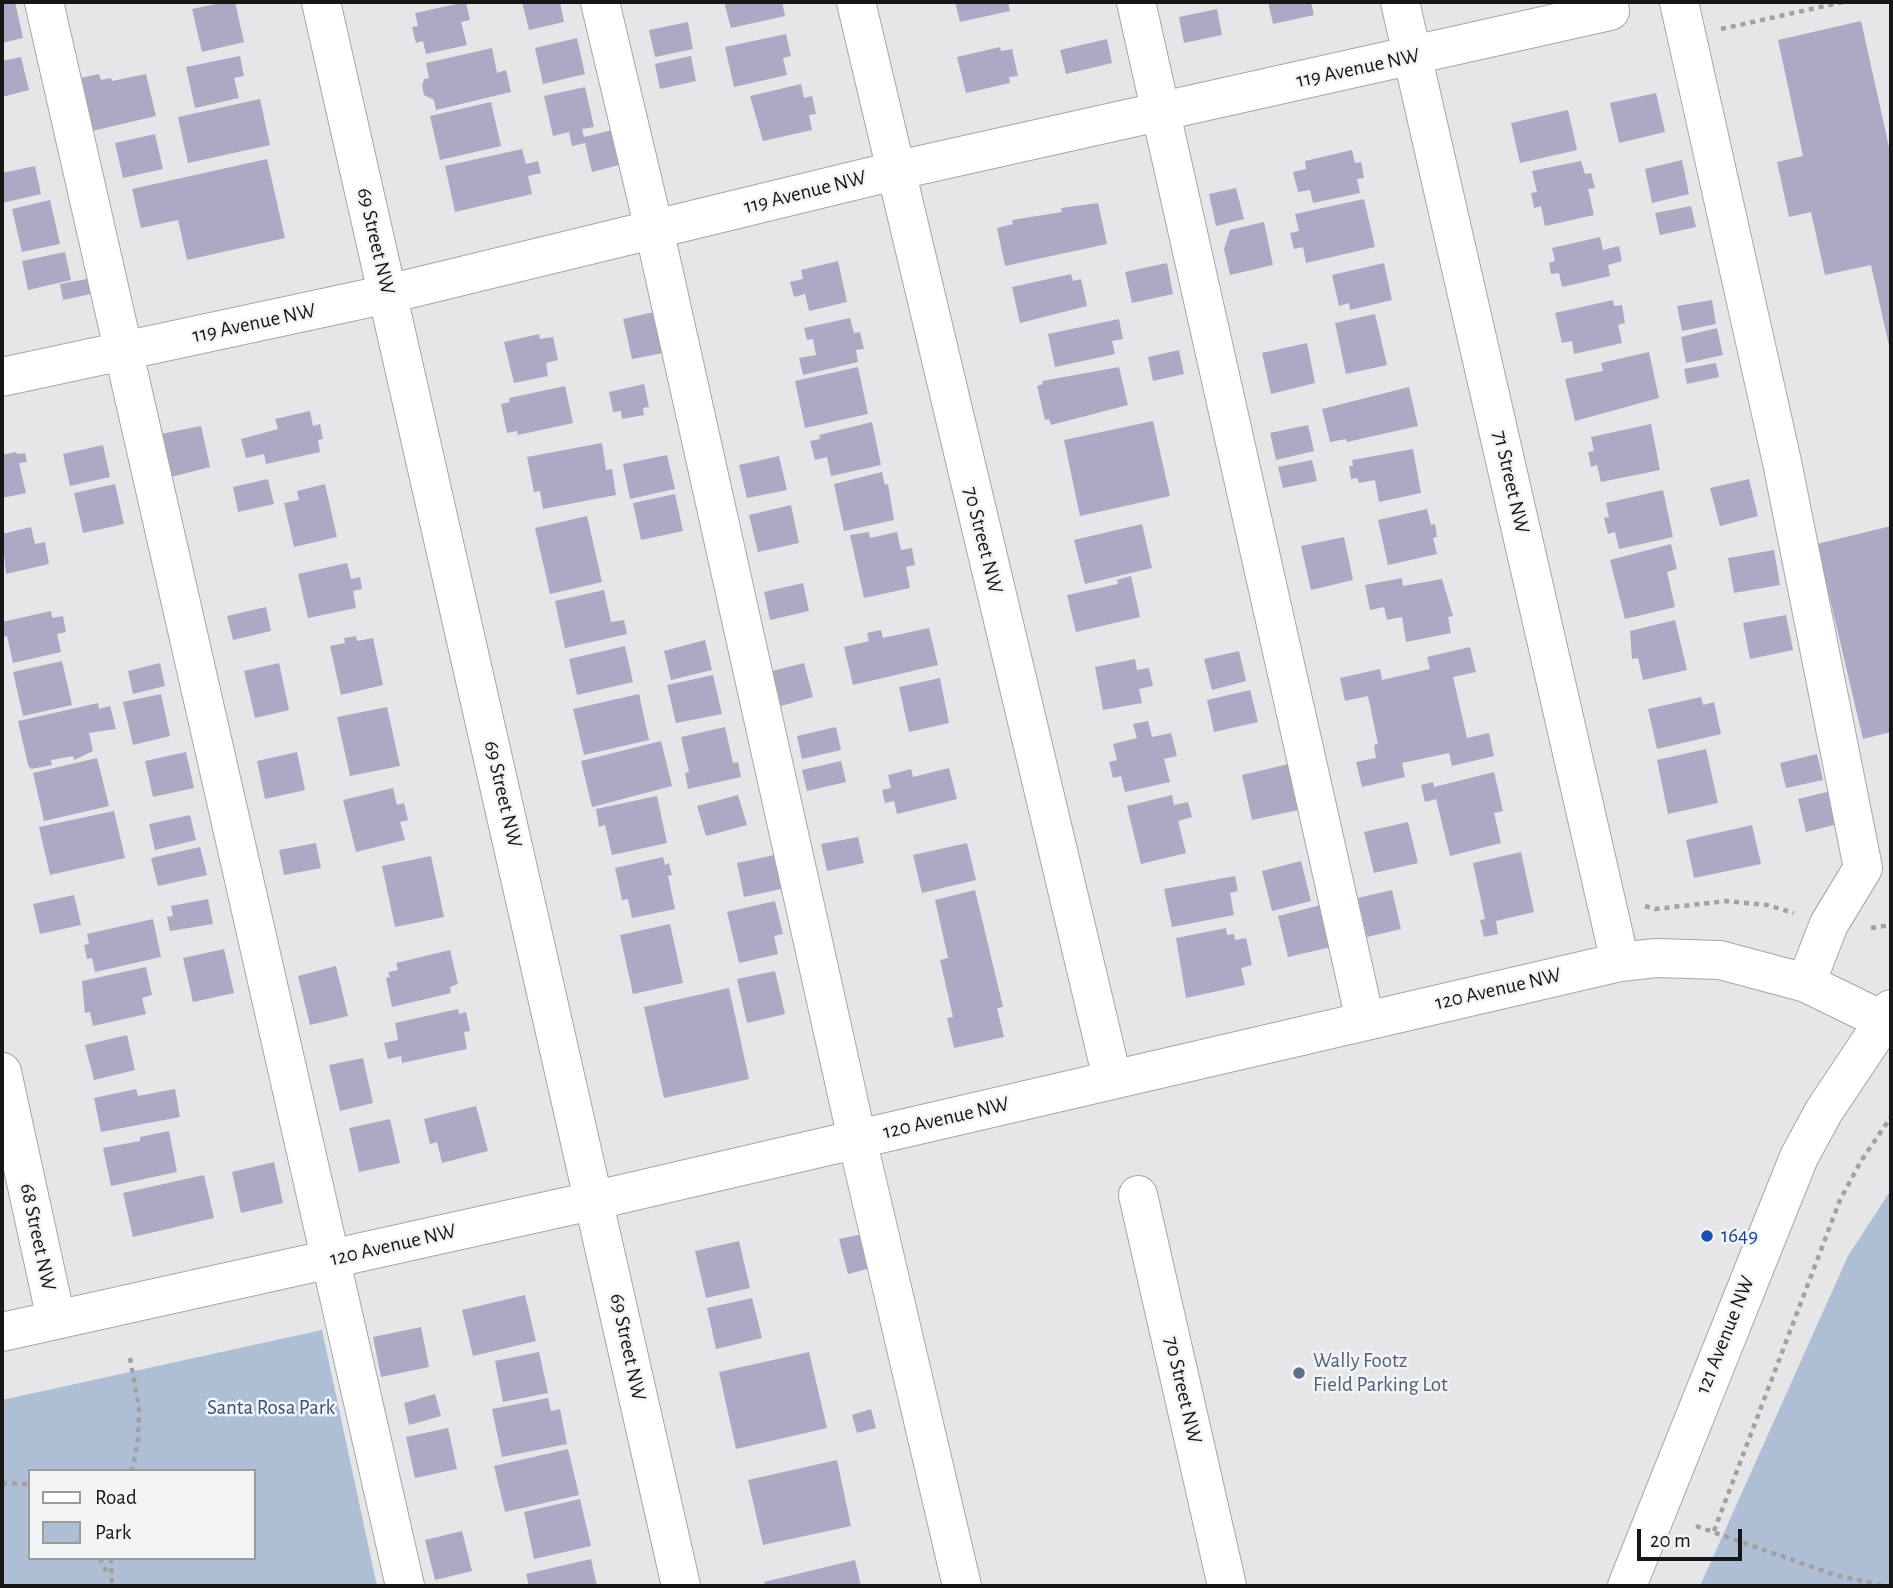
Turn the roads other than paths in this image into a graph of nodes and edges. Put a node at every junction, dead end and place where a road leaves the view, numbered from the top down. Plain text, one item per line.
1 (44, 2) edge
2 (321, 2) edge
3 (600, 2) edge
4 (856, 2) edge
5 (1136, 2) edge
6 (1400, 2) edge
7 (1610, 11) dead end
8 (1683, 19) edge
9 (1413, 56) junction
10 (1161, 110) junction
11 (894, 171) junction
12 (654, 229) junction
13 (388, 294) junction
14 (121, 351) junction
15 (2, 377) edge
16 (1620, 962) junction
17 (1806, 983) junction
18 (1889, 1016) edge
19 (1365, 1020) junction
20 (2, 1072) edge
21 (1112, 1078) junction
22 (857, 1139) junction
23 (1138, 1195) dead end
24 (596, 1200) junction
25 (329, 1259) junction
26 (56, 1319) junction
27 (2, 1332) edge
28 (405, 1586) edge
29 (681, 1586) edge
30 (962, 1586) edge
31 (1227, 1586) edge
32 (1627, 1586) edge

1 - 14 street
2 - 13 street, 69 Street NW
3 - 12 street
4 - 11 street, 70 Street NW
5 - 10 street
6 - 9 street, 71 Street NW
7 - 9 street, 119 Avenue NW
8 - 17 street
9 - 10 street, 119 Avenue NW
9 - 16 street, 71 Street NW
10 - 11 street, 119 Avenue NW
10 - 19 street
11 - 12 street, 119 Avenue NW
11 - 21 street, 70 Street NW
12 - 13 street, 119 Avenue NW
12 - 22 street
13 - 14 street, 119 Avenue NW
13 - 24 street, 69 Street NW
14 - 15 street, 119 Avenue NW
14 - 25 street
16 - 17 street, 120 Avenue NW
16 - 19 street, 120 Avenue NW
17 - 18 street, 120 Avenue NW
18 - 32 street, 121 Avenue NW
19 - 21 street, 120 Avenue NW
20 - 26 street, 68 Street NW
21 - 22 street, 120 Avenue NW
22 - 24 street, 120 Avenue NW
22 - 30 street
23 - 31 street, 70 Street NW
24 - 25 street, 120 Avenue NW
24 - 29 street, 69 Street NW
25 - 26 street, 120 Avenue NW
25 - 28 street
26 - 27 street, 120 Avenue NW

